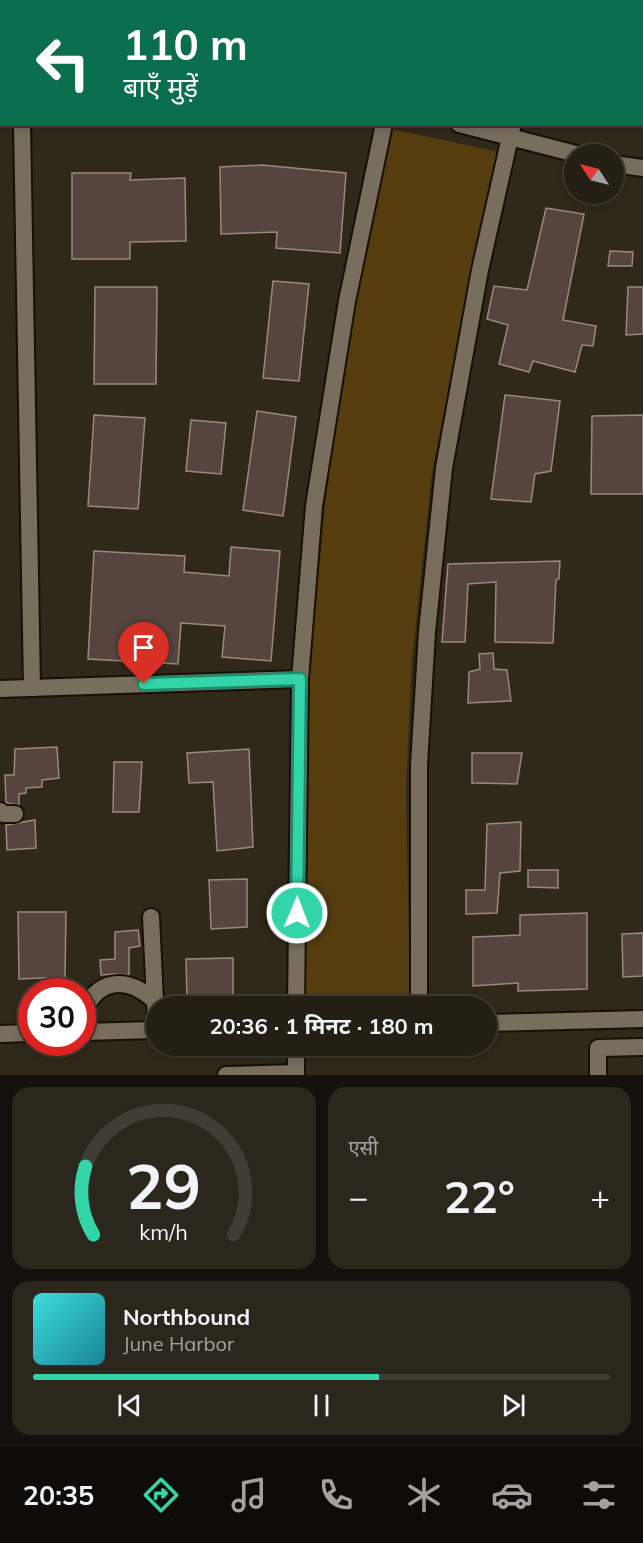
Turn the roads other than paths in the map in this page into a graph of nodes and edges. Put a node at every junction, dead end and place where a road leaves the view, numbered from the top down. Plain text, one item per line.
1 (22, 126) edge
2 (384, 126) edge
3 (472, 126) edge
4 (511, 132) edge
5 (564, 150) edge
6 (624, 165) edge
7 (643, 168) edge
8 (300, 679) junction
9 (32, 688) junction
10 (0, 689) edge
11 (151, 917) dead end
12 (96, 992) edge
13 (149, 996) edge
14 (155, 996) edge
15 (296, 996) edge
16 (419, 996) edge
17 (643, 1019) edge
18 (497, 1023) edge
19 (146, 1030) edge
20 (96, 1032) edge
21 (18, 1033) edge
22 (0, 1034) edge
23 (643, 1047) edge
24 (296, 1056) edge
25 (296, 1074) edge
26 (226, 1075) edge
27 (598, 1075) edge

1 - 9 street
2 - 8 street
3 - 4 street
4 - 5 street
4 - 16 street
6 - 7 street
8 - 9 street
8 - 15 street
9 - 10 street
11 - 14 street
12 - 13 street
17 - 18 street
19 - 20 street
21 - 22 street
23 - 27 street
24 - 25 street
25 - 26 street

